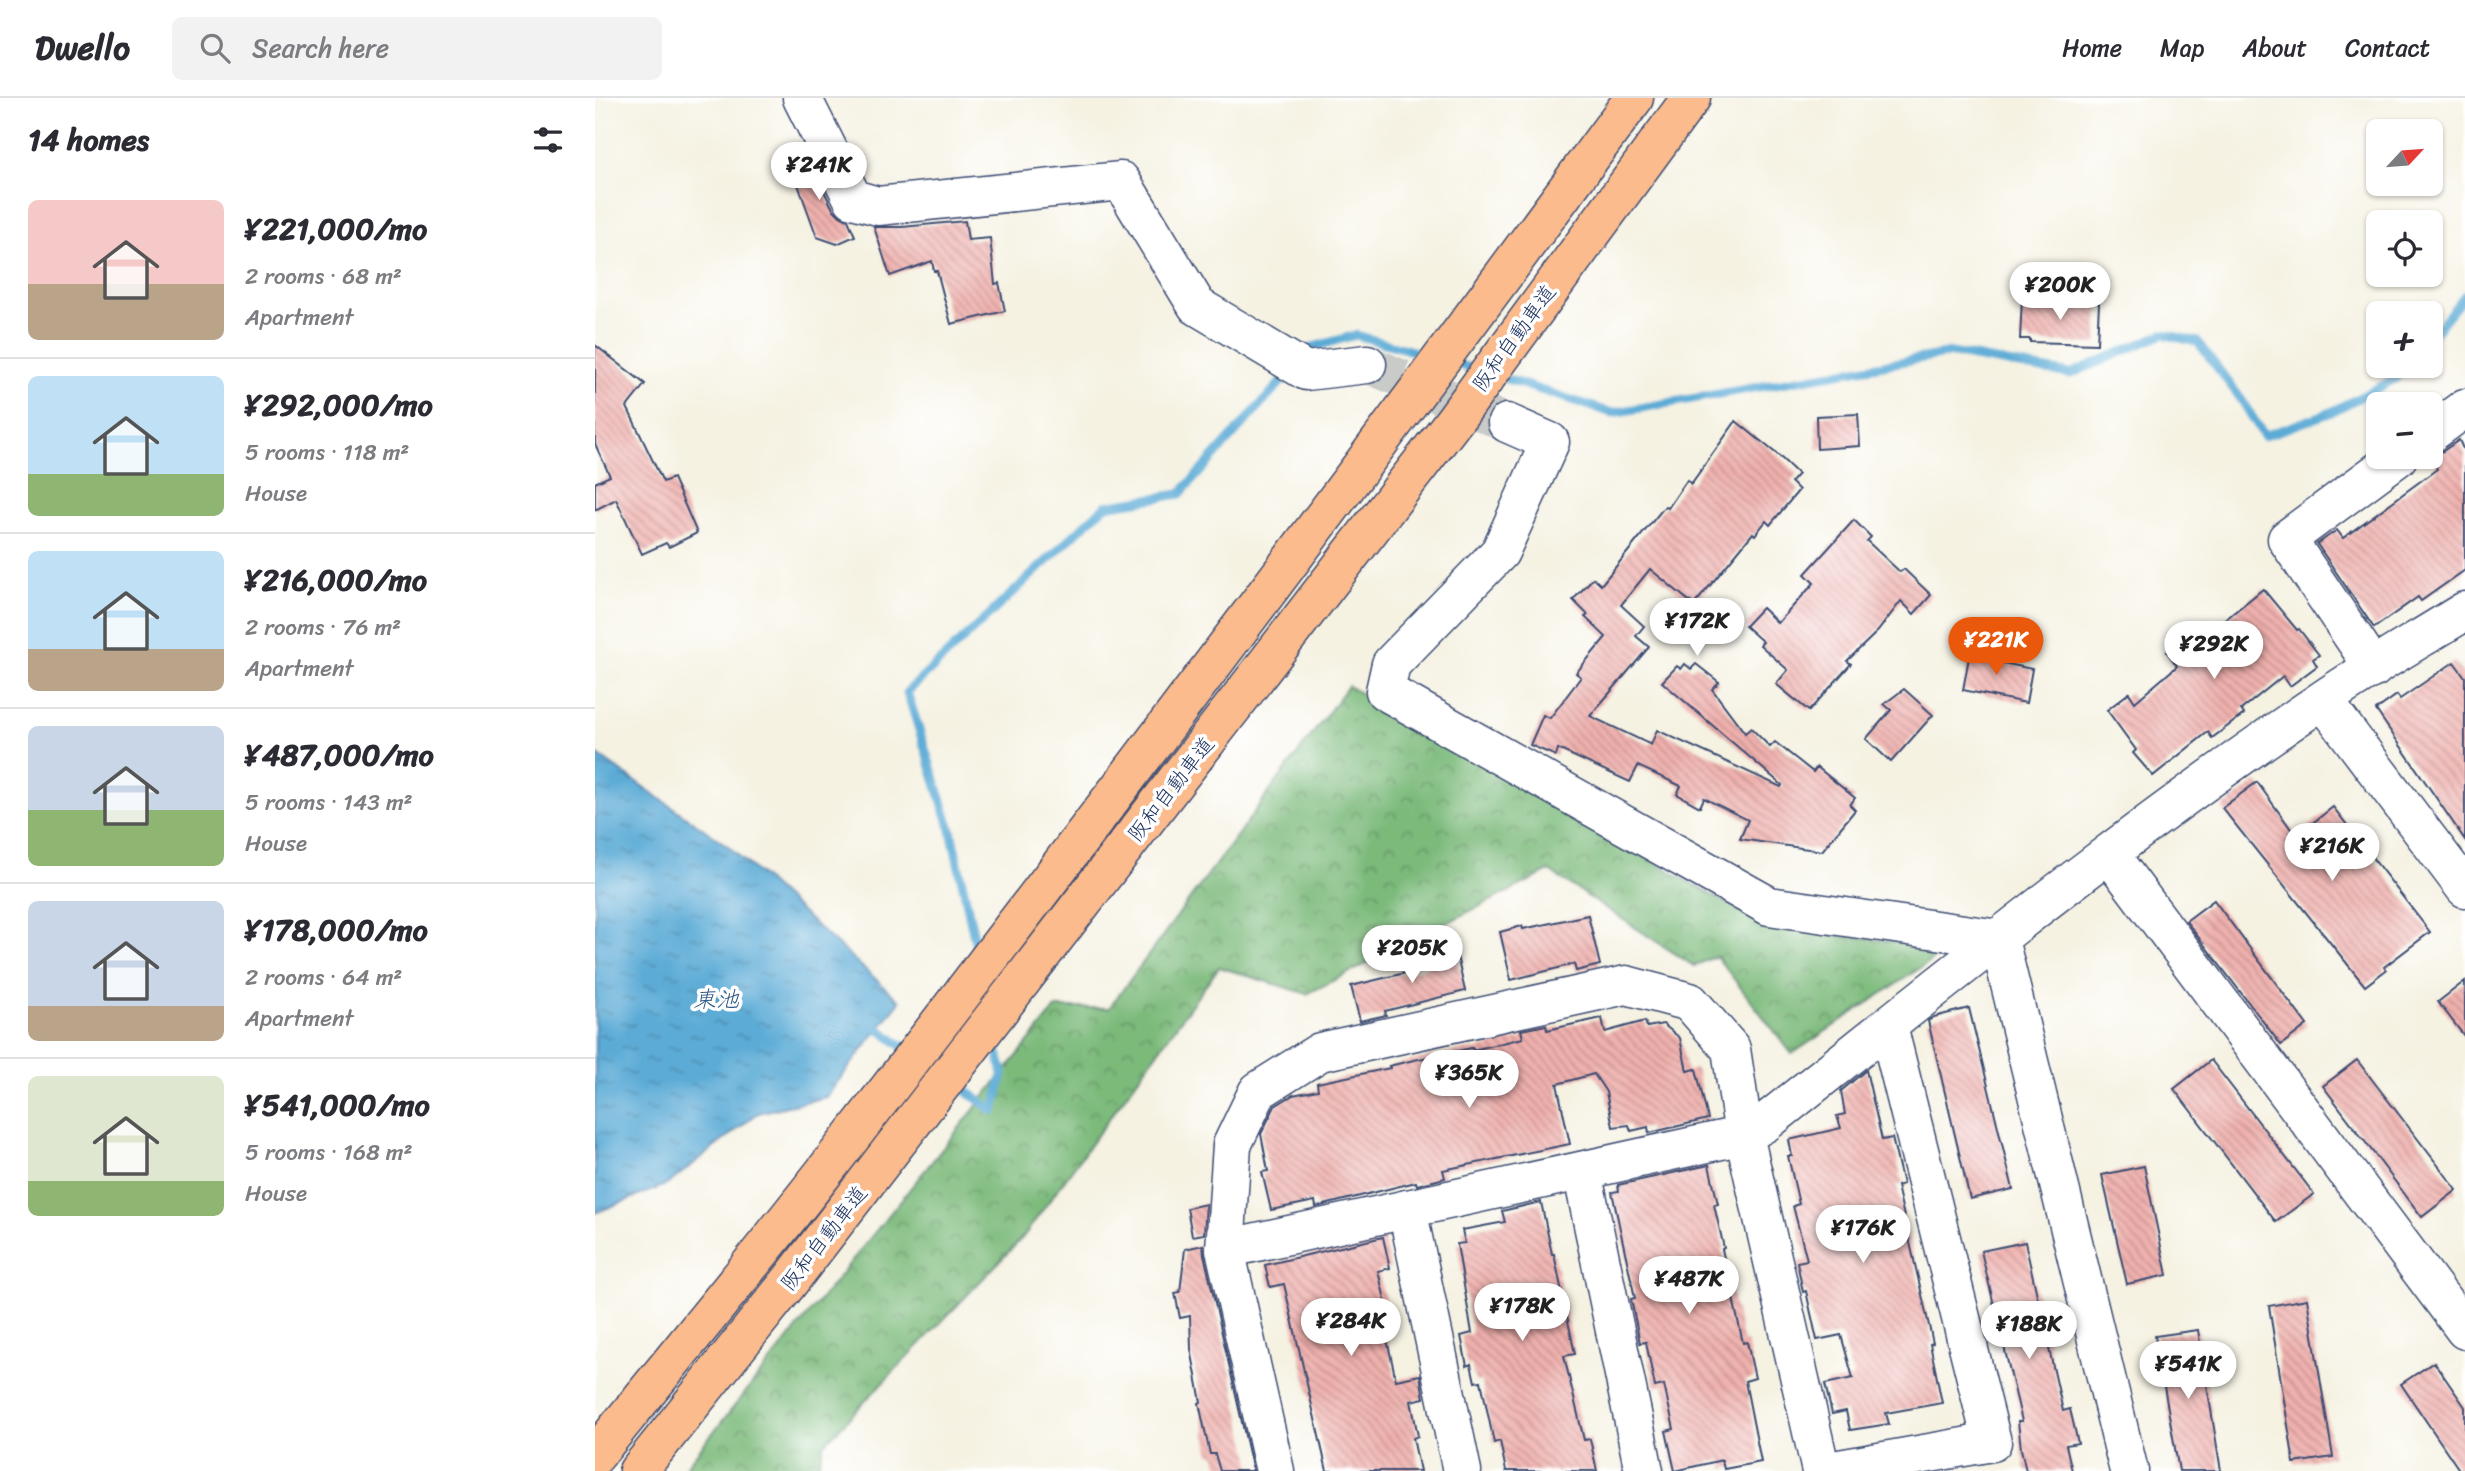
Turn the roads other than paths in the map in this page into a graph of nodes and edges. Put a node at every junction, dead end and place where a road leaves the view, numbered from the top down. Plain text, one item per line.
1 (802, 98) edge
2 (1634, 98) edge
3 (1691, 98) edge
4 (1367, 364) tunnel mouth
5 (2465, 408) edge
6 (1507, 423) tunnel mouth
7 (2443, 424) edge
8 (2382, 469) edge
9 (2465, 611) edge
10 (2374, 668) junction
11 (2323, 700) junction
12 (2110, 855) junction
13 (2465, 888) edge
14 (1999, 939) junction
15 (1888, 1026) junction
16 (1744, 1135) junction
17 (1582, 1171) junction
18 (1407, 1209) junction
19 (1225, 1250) junction
20 (2465, 1329) edge
21 (595, 1456) edge
22 (638, 1471) edge
23 (1275, 1471) edge
24 (1462, 1471) edge
25 (1644, 1471) edge
26 (1821, 1471) edge
27 (1828, 1471) edge
28 (2129, 1471) edge

1 - 4 street
2 - 21 highway, 阪和自動車道
3 - 22 highway, 阪和自動車道
5 - 7 street
6 - 14 street
8 - 10 street
9 - 10 street
10 - 11 street
11 - 12 street
11 - 13 street
12 - 14 street
12 - 20 street
14 - 15 street
14 - 28 street
15 - 16 street
15 - 27 street
16 - 17 street
16 - 19 street
16 - 26 street
17 - 18 street
17 - 25 street
18 - 19 street
18 - 24 street
19 - 23 street

